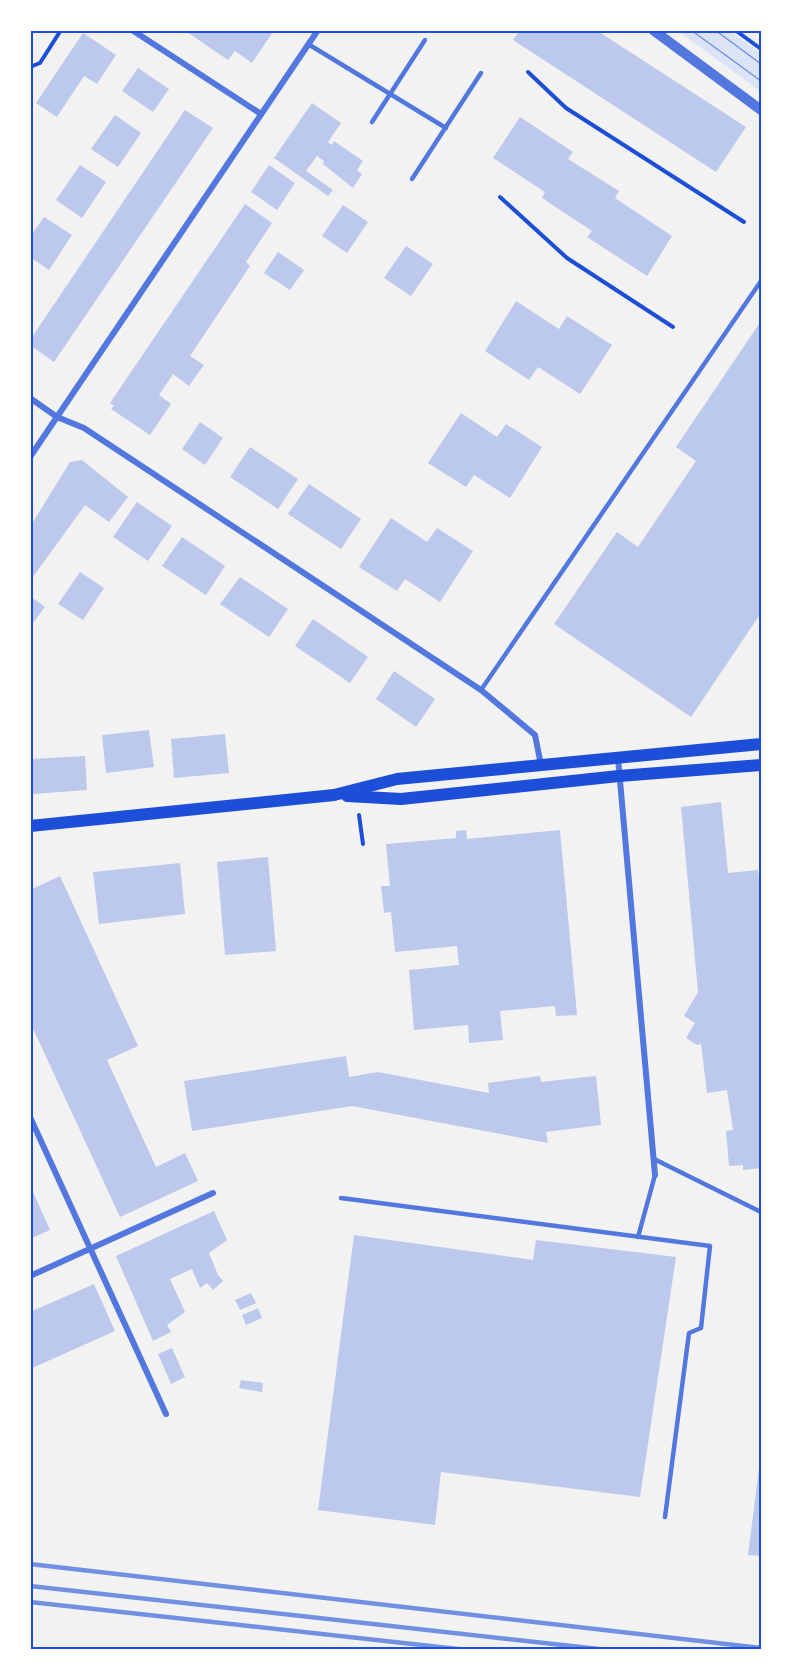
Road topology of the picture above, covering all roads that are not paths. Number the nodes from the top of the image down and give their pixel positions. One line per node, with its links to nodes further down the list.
1 (132, 30): 9 (street)
2 (318, 30): 5 (street)
3 (653, 30): 8 (street)
4 (425, 40): 7 (lane)
5 (308, 44): 7 (lane); 9 (street)
6 (481, 73): 11 (lane)
7 (391, 94): 10 (lane); 11 (lane)
8 (761, 110)
9 (261, 114): 15 (street)
10 (372, 122)
11 (446, 128): 12 (lane)
12 (412, 179)
13 (761, 281): 17 (lane)
14 (30, 398): 15 (street)
15 (57, 417): 16 (street); 17 (street)
16 (30, 457)
17 (481, 690): 20 (street)
18 (761, 744): 19 (main road)
19 (618, 758): 20 (main road); 22 (street)
20 (541, 765): 23 (main road)
21 (761, 765): 22 (main road)
22 (619, 776): 23 (main road); 26 (street)
23 (334, 795): 24 (main road)
24 (30, 826)
25 (30, 1117): 32 (street)
26 (654, 1159): 27 (street); 30 (lane)
27 (655, 1175): 31 (lane)
28 (213, 1193): 32 (street)
29 (341, 1198): 31 (lane)
30 (761, 1212)
31 (638, 1237): 35 (lane)
32 (90, 1249): 33 (street); 34 (street)
33 (30, 1276)
34 (166, 1414)
35 (665, 1517)

